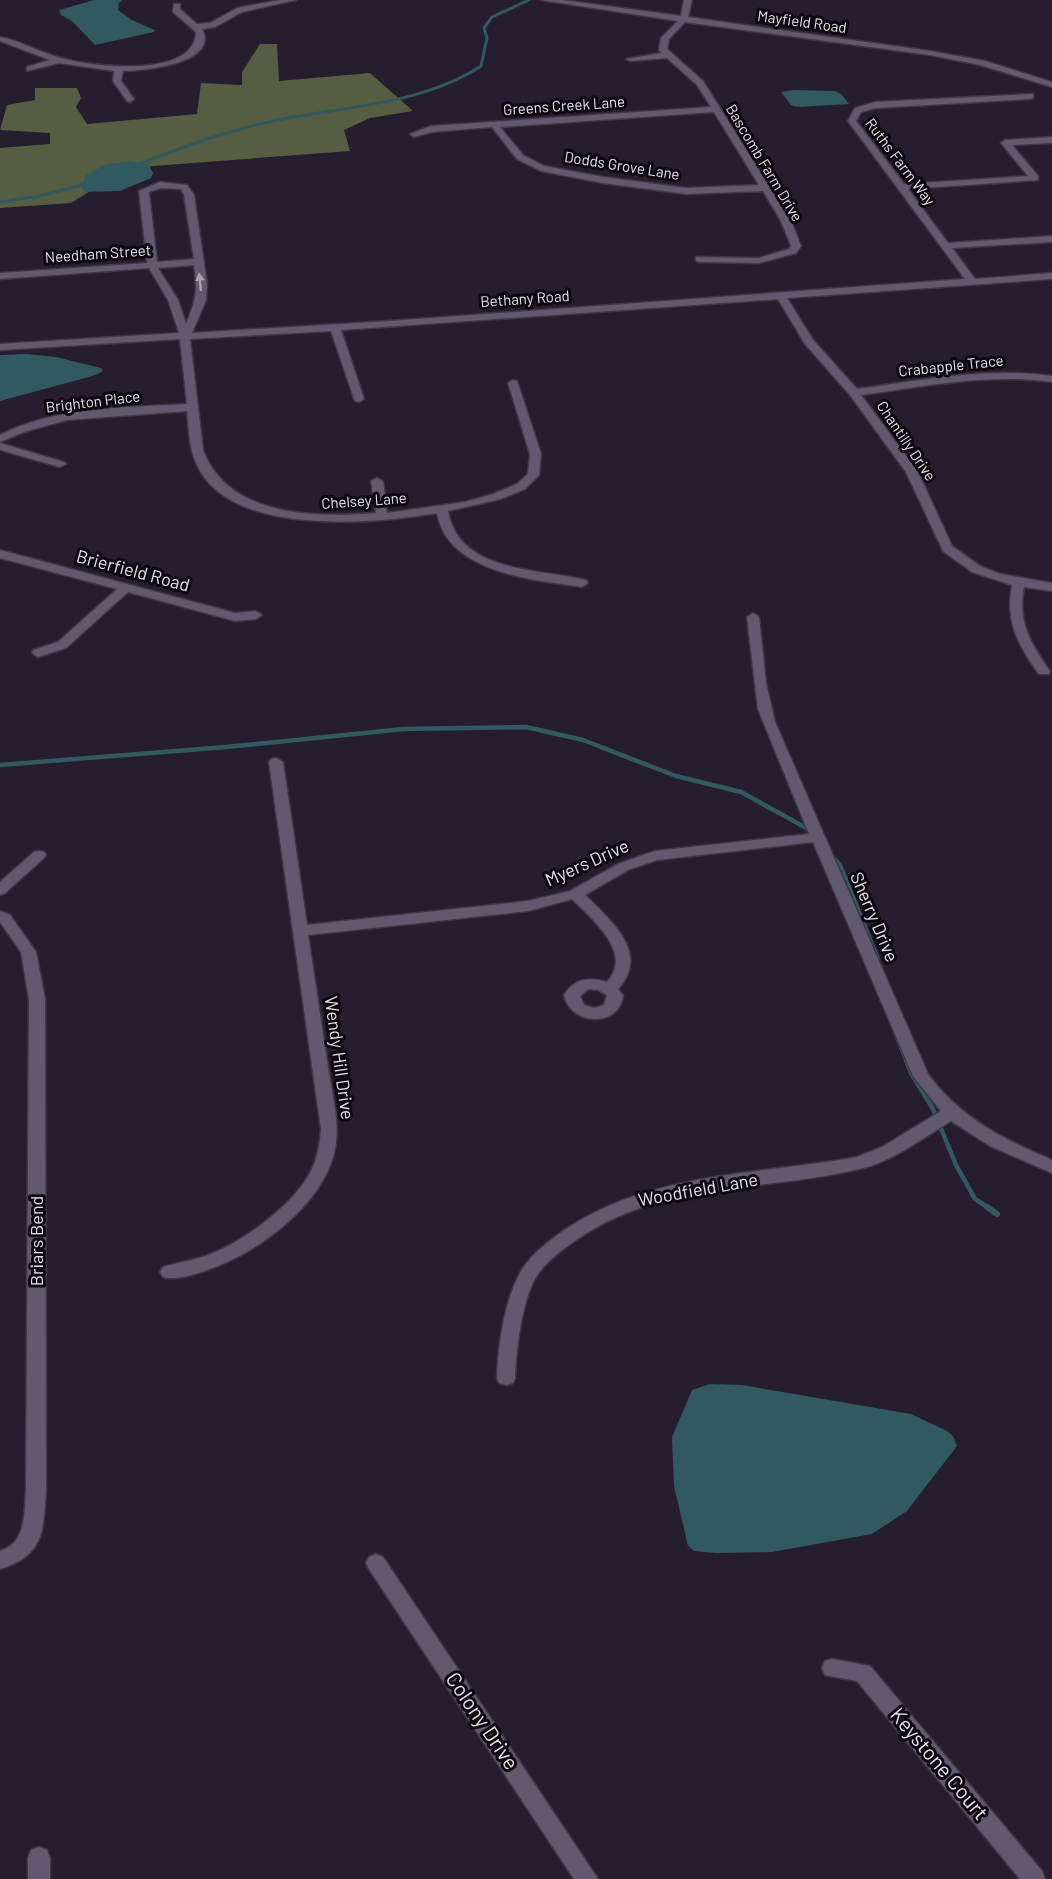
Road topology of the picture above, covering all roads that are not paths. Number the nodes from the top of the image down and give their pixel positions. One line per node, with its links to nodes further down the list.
1 (292, 0): 6 (street)
2 (545, 0): 5 (street, Mayfield Road)
3 (688, 0): 5 (street)
4 (177, 6): 6 (street)
5 (682, 19): 8 (street); 14 (street, Mayfield Road)
6 (195, 27): 11 (street)
7 (0, 39): 10 (street)
8 (668, 55): 9 (street); 18 (street, Bascomb Farm Drive)
9 (630, 59)
10 (57, 61): 11 (street); 12 (street)
11 (119, 68): 17 (street)
12 (30, 69)
13 (1044, 74): 14 (street)
14 (1029, 77): 15 (street, Mayfield Road)
15 (1052, 85)
16 (1030, 96): 22 (street, Ruths Farm Way)
17 (130, 99)
18 (716, 109): 19 (street, Greens Creek Lane); 23 (street, Bascomb Farm Drive)
19 (495, 125): 20 (street, Greens Creek Lane); 23 (street, Dodds Grove Lane)
20 (414, 134)
21 (1052, 140): 22 (street)
22 (902, 187): 25 (street, Ruths Farm Way)
23 (764, 188): 26 (street, Bascomb Farm Drive)
24 (1052, 239): 25 (street)
25 (946, 246): 31 (street, Ruths Farm Way)
26 (699, 259)
27 (197, 262): 28 (street, Needham Street); 28 (street); 34 (street, one-way to 27)
28 (152, 265): 29 (street, Needham Street); 34 (street, Chelsey Lane)
29 (0, 276)
30 (1052, 276): 31 (street, Bethany Road)
31 (972, 282): 32 (street, Bethany Road)
32 (781, 296): 33 (street, Bethany Road); 38 (street, Chantilly Drive)
33 (335, 328): 34 (street, Bethany Road); 39 (street)
34 (185, 337): 35 (street, Bethany Road); 40 (street, Chelsey Lane)
35 (0, 347)
36 (1052, 379): 38 (street, Crabapple Trace)
37 (513, 383): 45 (street, Chelsey Lane)
38 (854, 393): 49 (street, Chantilly Drive)
39 (359, 399)
40 (192, 407): 41 (street, Brighton Place); 46 (street, Chelsey Lane)
41 (0, 439)
42 (0, 446): 43 (street)
43 (60, 464)
44 (377, 482): 46 (street)
45 (442, 509): 46 (street, Chelsey Lane); 48 (street)
46 (382, 516)
47 (0, 554): 51 (street, Brierfield Road)
48 (582, 583)
49 (1018, 583): 50 (street, Chantilly Drive); 55 (street)
50 (1052, 586)
51 (125, 588): 52 (street, Brierfield Road); 54 (street)
52 (256, 615)
53 (753, 617): 57 (street, Sherry Drive)
54 (38, 653)
55 (1044, 671)
56 (276, 762): 62 (street, Wendy Hill Drive)
57 (818, 837): 60 (street, Myers Drive); 64 (street, Sherry Drive)
58 (39, 855): 59 (street)
59 (0, 890)
60 (574, 894): 62 (street, Myers Drive); 63 (street)
61 (0, 916): 68 (street, Briars Bend)
62 (301, 931): 66 (street, Wendy Hill Drive)
63 (609, 989)
64 (951, 1113): 65 (street, Sherry Drive); 67 (street, Woodfield Lane)
65 (1052, 1167)
66 (169, 1272)
67 (506, 1378)
68 (0, 1560)
69 (376, 1563): 71 (street, Colony Drive)
70 (832, 1668): 72 (street, Keystone Court)
71 (587, 1879)
72 (1034, 1879)

